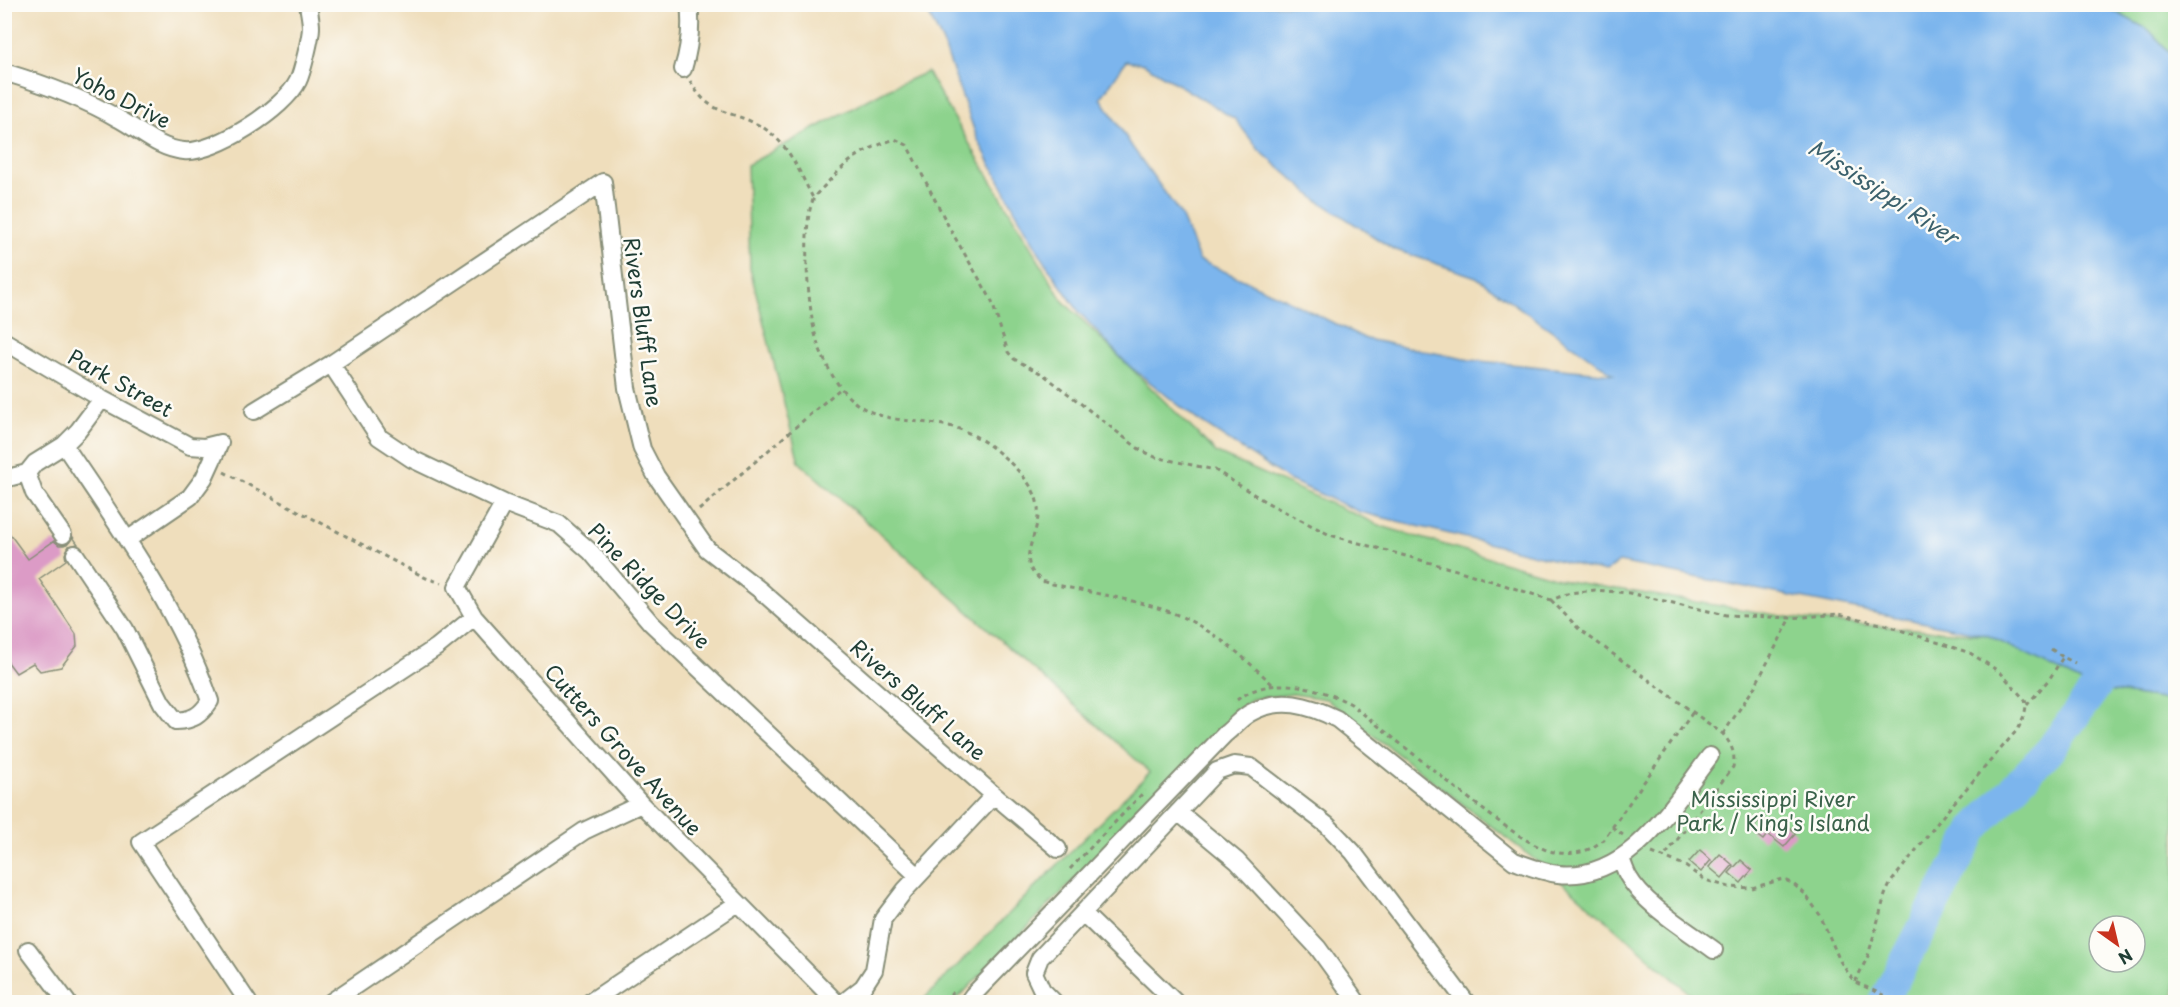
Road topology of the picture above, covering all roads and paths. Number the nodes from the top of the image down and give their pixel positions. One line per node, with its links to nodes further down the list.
1 (309, 4): 4 (street, Yoho Drive)
2 (689, 4): 3 (street)
3 (683, 69): 5 (path)
4 (4, 72)
5 (813, 198): 8 (path); 21 (path)
6 (4, 341): 9 (street, Park Street)
7 (331, 364): 10 (street, Rivers Bluff Lane); 15 (street, Pine Ridge Drive); 16 (street, Rivers Bluff Lane)
8 (841, 388): 16 (path); 34 (path)
9 (102, 399): 11 (street, Park Street); 12 (street)
10 (254, 411)
11 (220, 443): 18 (street); 20 (path)
12 (64, 445): 13 (street); 18 (street)
13 (27, 473): 14 (street); 17 (street)
14 (4, 478)
15 (504, 503): 20 (street); 39 (street, Pine Ridge Drive)
16 (687, 520): 31 (street, Rivers Bluff Lane)
17 (63, 535)
18 (127, 540): 19 (street)
19 (75, 554)
20 (457, 587): 22 (street, Cutters Grove Avenue)
21 (1551, 600): 23 (path); 28 (path)
22 (474, 617): 32 (street, Cutters Grove Avenue); 46 (street)
23 (1791, 618): 27 (path); 29 (path)
24 (2051, 649): 25 (path)
25 (2063, 657): 26 (path); 27 (path)
26 (2074, 663)
27 (2026, 706): 44 (path)
28 (1693, 712): 29 (path); 34 (path)
29 (1723, 734): 37 (path)
30 (1710, 756): 35 (street)
31 (994, 795): 36 (street, Rivers Bluff Lane); 39 (street)
32 (641, 804): 40 (street, Cutters Grove Avenue); 47 (street)
33 (1178, 812): 41 (street); 54 (street); 55 (street)
34 (1612, 827): 35 (path)
35 (1638, 845): 37 (path); 38 (street)
36 (1058, 849)
37 (1664, 857): 44 (path)
38 (1621, 858): 43 (street); 51 (street)
39 (918, 876): 50 (street)
40 (738, 903): 48 (street); 49 (street, Cutters Grove Avenue)
41 (1083, 913): 52 (street); 53 (street)
42 (28, 950): 45 (street)
43 (1714, 951)
44 (1855, 982): 56 (path)
45 (66, 1002)
46 (248, 1002)
47 (331, 1002)
48 (590, 1002)
49 (836, 1002)
50 (844, 1002)
51 (968, 1002)
52 (1054, 1002)
53 (1175, 1002)
54 (1357, 1002)
55 (1466, 1002)
56 (1898, 1002)

